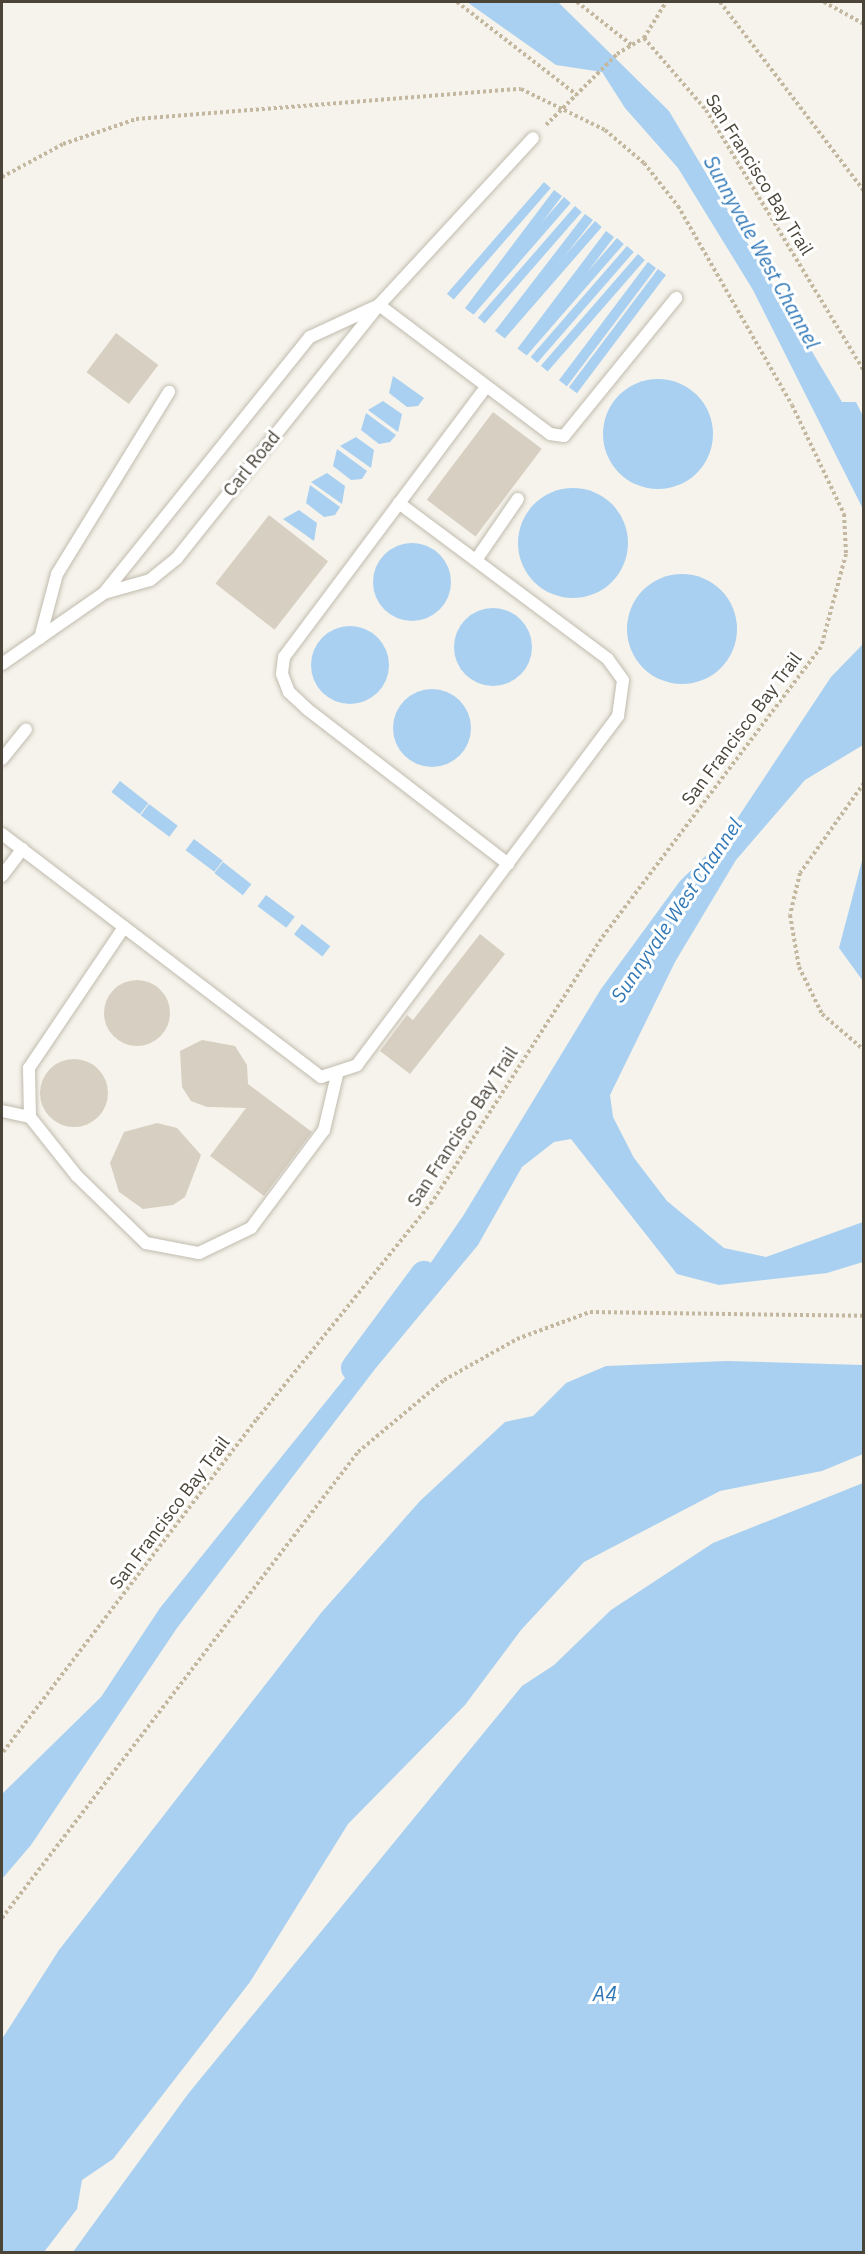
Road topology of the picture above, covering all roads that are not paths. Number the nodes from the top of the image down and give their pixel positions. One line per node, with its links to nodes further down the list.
1 (533, 138): 3 (lane, Carl Road)
2 (676, 298): 4 (lane)
3 (379, 305): 4 (lane); 9 (lane, Carl Road); 9 (lane, Carl Road)
4 (486, 387): 7 (lane)
5 (168, 392): 10 (lane)
6 (518, 499): 8 (lane)
7 (399, 503): 8 (lane); 16 (lane)
8 (476, 560): 16 (lane)
9 (104, 593): 10 (lane, Carl Road)
10 (40, 638): 11 (lane, Carl Road)
11 (2, 664)
12 (26, 729): 13 (lane)
13 (2, 759)
14 (2, 834): 15 (lane)
15 (22, 849): 17 (lane); 18 (lane)
16 (507, 864): 19 (lane)
17 (2, 876)
18 (124, 927): 19 (lane); 21 (lane)
19 (337, 1075): 21 (lane)
20 (2, 1111): 21 (lane)
21 (30, 1117)

